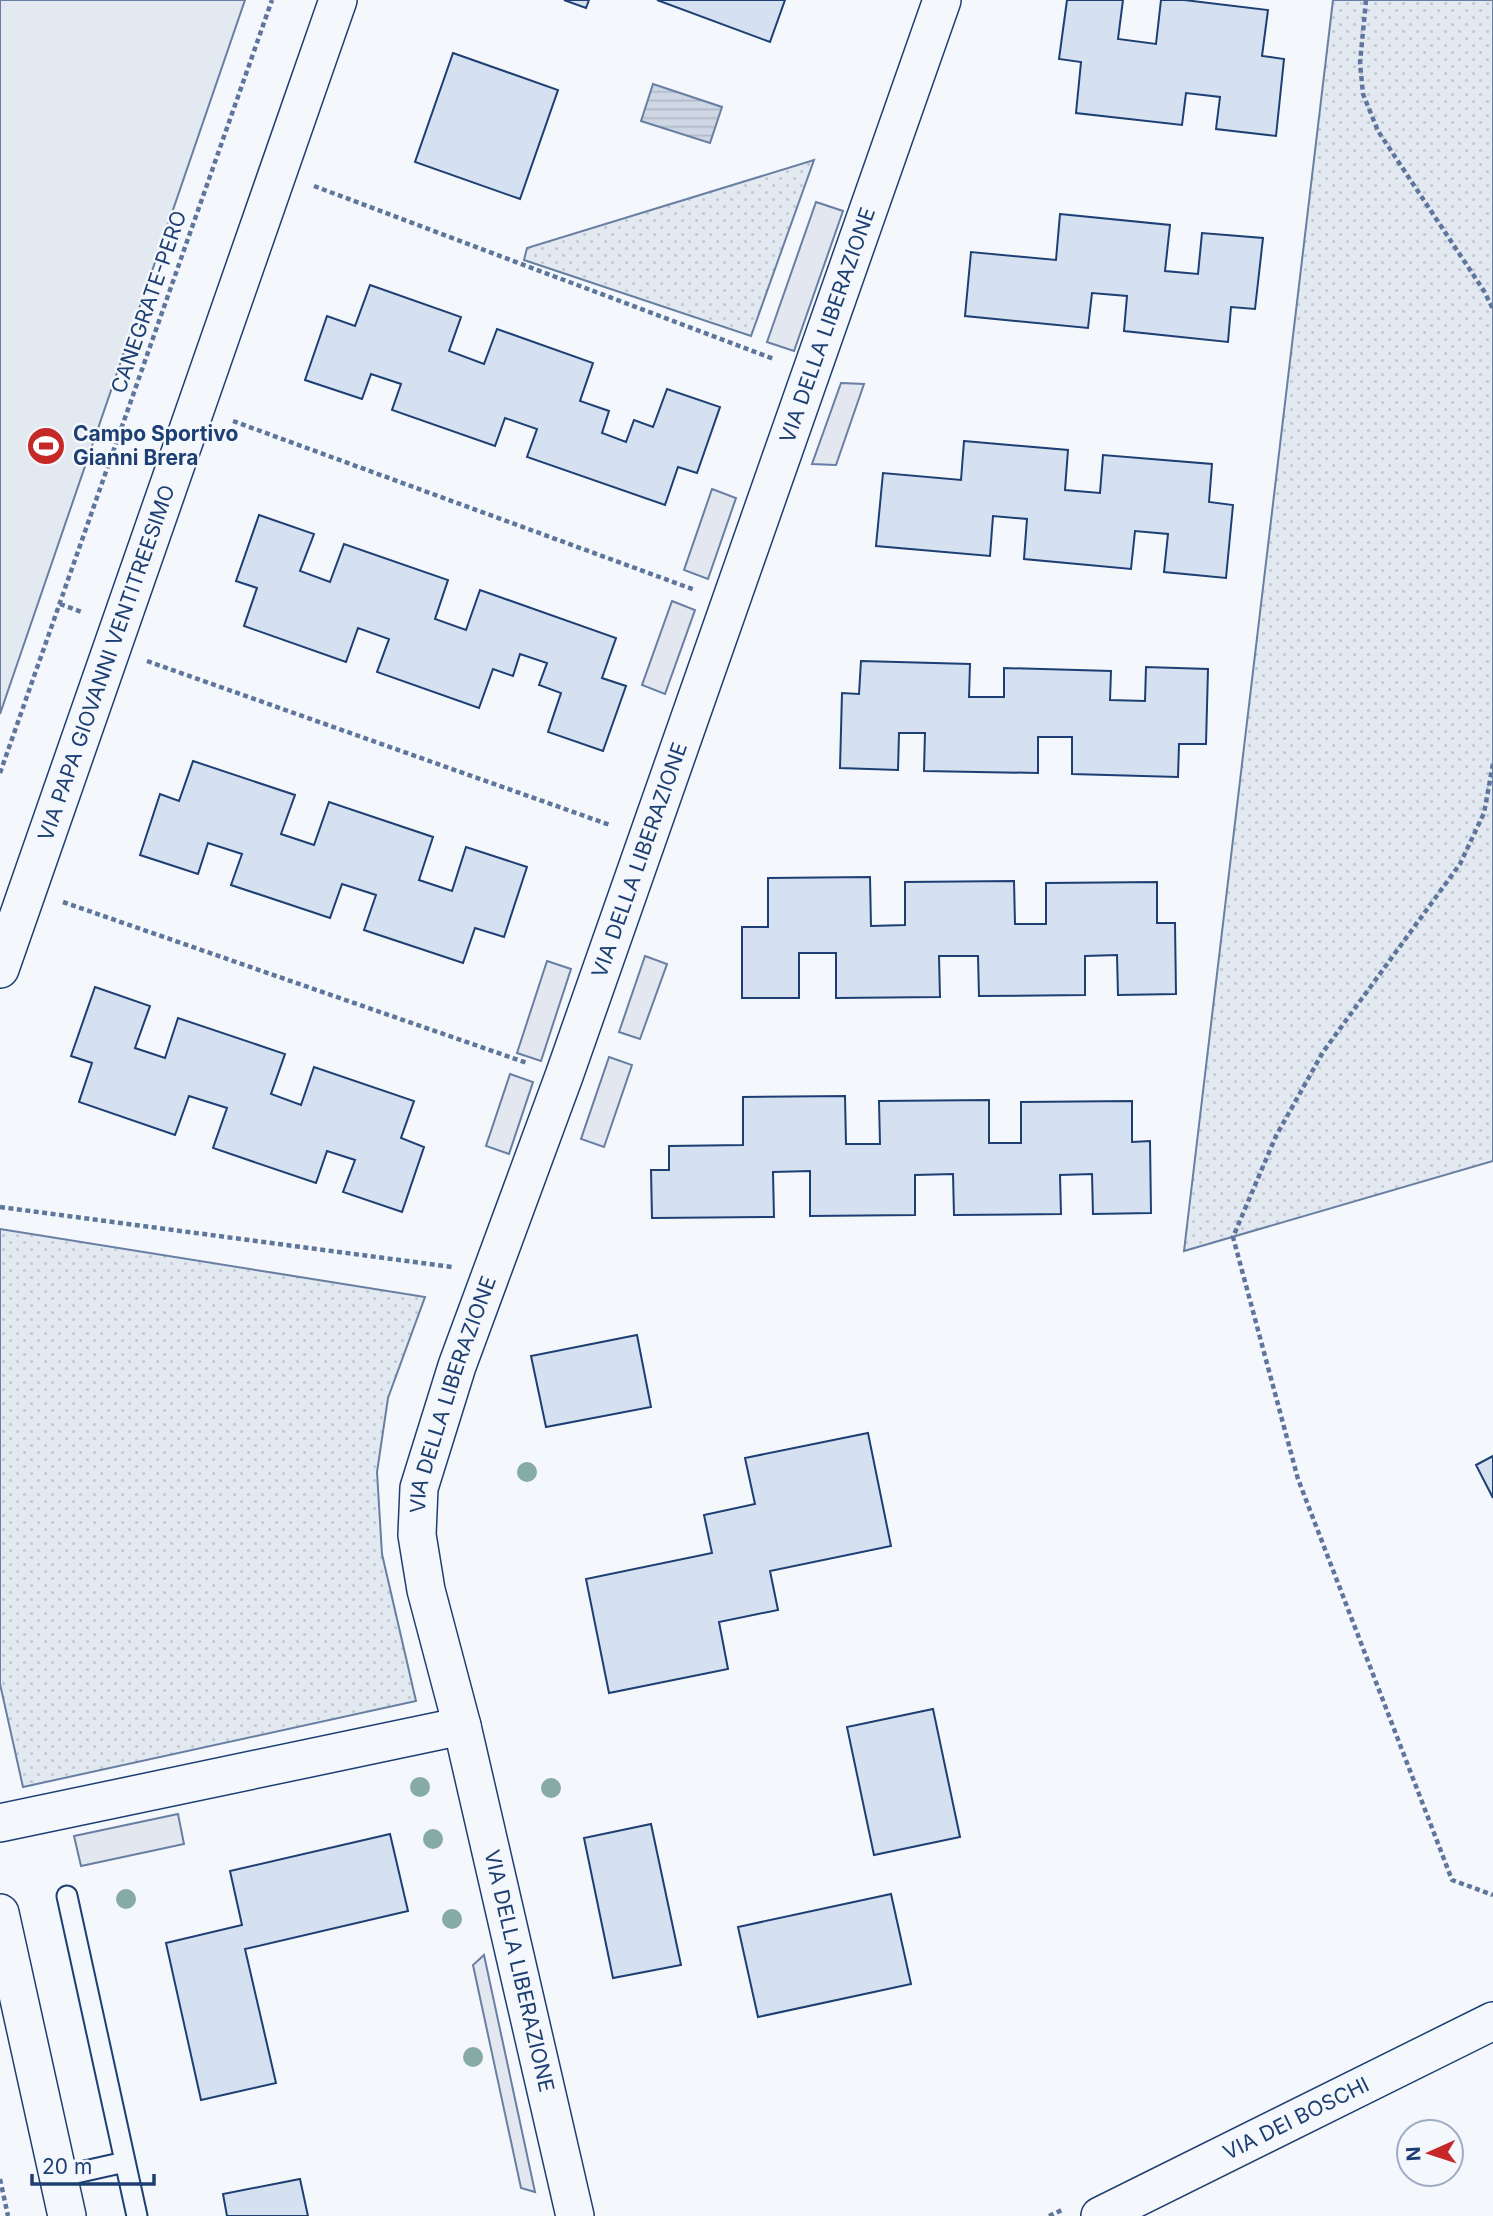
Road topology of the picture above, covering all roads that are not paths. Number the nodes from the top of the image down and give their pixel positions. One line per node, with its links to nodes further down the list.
1 (338, 0): 3 (street, VIA PAPA GIOVANNI VENTITREESIMO)
2 (942, 0): 4 (street, VIA DELLA LIBERAZIONE)
3 (0, 969)
4 (462, 1726): 5 (street); 13 (street, VIA DELLA LIBERAZIONE)
5 (0, 1823)
6 (67, 1896): 9 (lane)
7 (0, 1913): 10 (street)
8 (1493, 2021): 14 (street, VIA DEI BOSCHI)
9 (125, 2162): 10 (lane); 12 (lane)
10 (58, 2176): 11 (street)
11 (67, 2216)
12 (137, 2216)
13 (575, 2216)
14 (1100, 2216)

